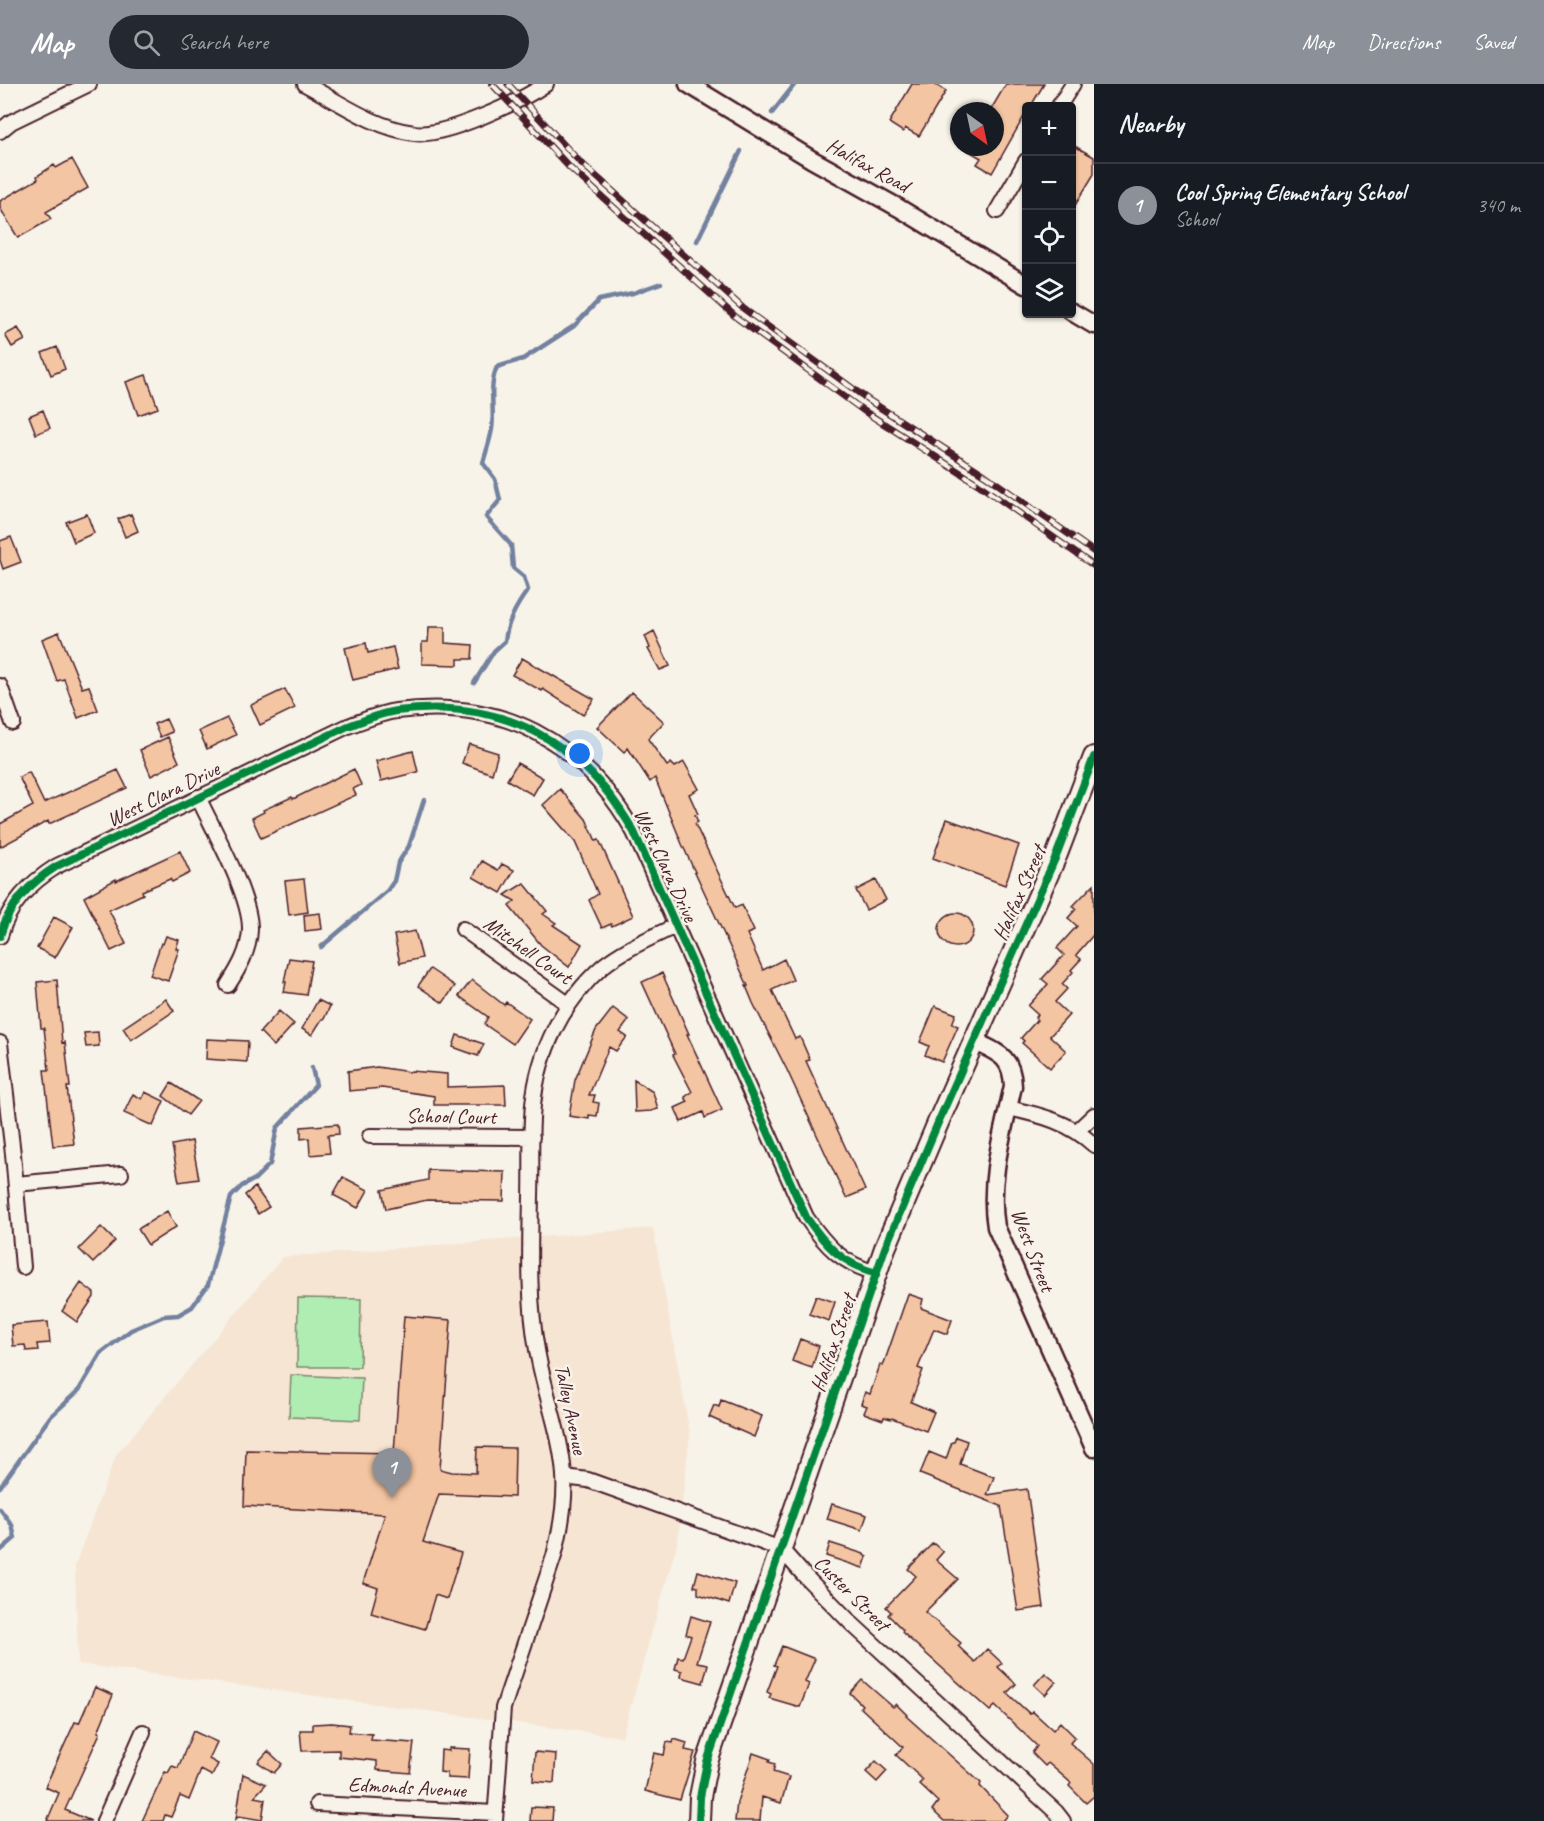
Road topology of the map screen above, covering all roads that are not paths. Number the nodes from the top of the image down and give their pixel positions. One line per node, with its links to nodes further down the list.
1 (88, 84): 7 (street)
2 (305, 84): 3 (street)
3 (546, 84)
4 (688, 84): 10 (street, Halifax Road)
5 (1073, 84): 6 (street)
6 (1062, 102)
7 (0, 131)
8 (1022, 168): 9 (street)
9 (997, 211)
10 (1022, 283)
11 (1076, 315): 12 (street)
12 (1094, 325)
13 (0, 686): 14 (street)
14 (13, 723)
15 (1094, 757): 22 (main road, Halifax Street)
16 (198, 796): 17 (street, West Clara Drive); 19 (street, West Clara Drive); 20 (street)
17 (675, 926): 21 (street, Talley Avenue); 33 (street, West Clara Drive)
18 (462, 929): 21 (street, Mitchell Court)
19 (0, 936)
20 (228, 985)
21 (568, 1004): 28 (street, Talley Avenue)
22 (974, 1041): 24 (street, West Street); 33 (main road, Halifax Street)
23 (0, 1043): 31 (street)
24 (1008, 1108): 26 (street); 34 (street, West Street)
25 (1094, 1115): 26 (street)
26 (1077, 1131): 29 (street)
27 (370, 1136): 28 (street, School Court)
28 (532, 1137): 35 (street, Talley Avenue)
29 (1094, 1145)
30 (121, 1174): 31 (street)
31 (16, 1184): 32 (street)
32 (23, 1267)
33 (877, 1273): 36 (main road, Halifax Street)
34 (1094, 1448)
35 (564, 1477): 36 (street, Custer Street); 39 (street, Talley Avenue)
36 (781, 1549): 41 (main road, Halifax Street); 42 (street, Custer Street)
37 (143, 1732): 40 (street)
38 (317, 1804): 39 (street, Edmonds Avenue)
39 (495, 1817)
40 (104, 1821)
41 (699, 1821)
42 (1063, 1821)

